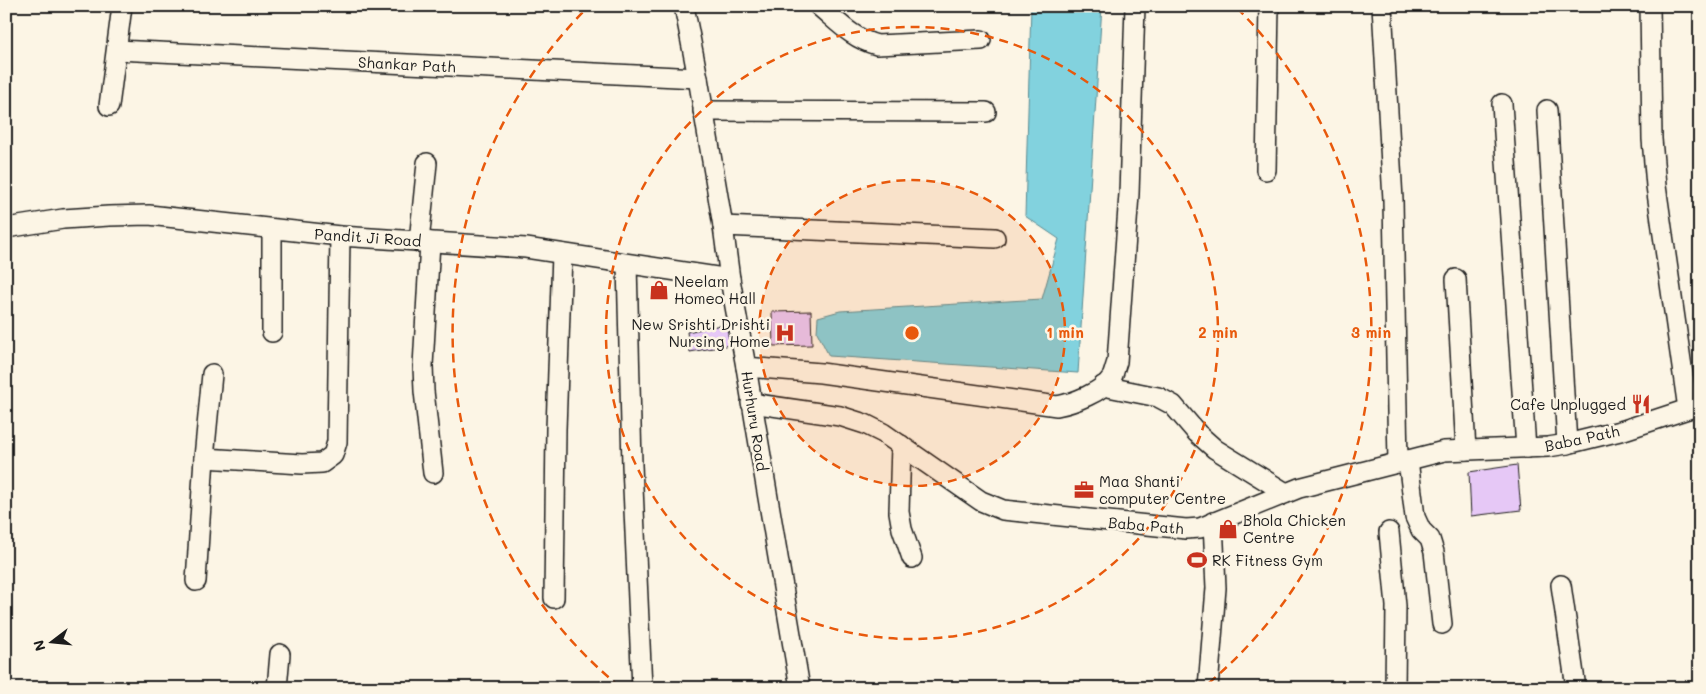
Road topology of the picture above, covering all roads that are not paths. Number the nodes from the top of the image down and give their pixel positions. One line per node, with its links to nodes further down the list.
1 (122, 6): 9 (street)
2 (684, 6): 10 (street, Hurhuru Road)
3 (819, 6): 8 (street)
4 (1135, 6): 31 (street)
5 (1269, 6): 17 (street)
6 (1382, 6): 39 (street)
7 (1650, 6): 33 (street)
8 (981, 40)
9 (117, 50): 10 (street, Shankar Path); 12 (street)
10 (698, 78): 14 (street, Hurhuru Road)
11 (1502, 104): 36 (street)
12 (109, 106)
13 (1548, 110): 34 (street)
14 (703, 111): 15 (street); 18 (street, Hurhuru Road)
15 (986, 112)
16 (427, 163): 23 (street)
17 (1266, 170)
18 (724, 226): 22 (street); 26 (street, Hurhuru Road)
19 (6, 228): 20 (street, Pandit Ji Road)
20 (272, 229): 21 (street, Pandit Ji Road); 28 (street)
21 (340, 236): 23 (street, Pandit Ji Road); 38 (street)
22 (995, 238)
23 (424, 242): 24 (street, Pandit Ji Road); 40 (street)
24 (562, 254): 25 (street, Pandit Ji Road); 47 (street)
25 (627, 264): 26 (street, Pandit Ji Road); 51 (street)
26 (730, 279): 29 (street, Hurhuru Road)
27 (1456, 279): 37 (street)
28 (272, 332)
29 (746, 367): 31 (street); 32 (street, Hurhuru Road)
30 (212, 374): 38 (street)
31 (1103, 386): 41 (street)
32 (751, 403): 35 (street, Baba Path); 52 (street, Hurhuru Road)
33 (1694, 407): 34 (street, Baba Path)
34 (1567, 444): 36 (street, Baba Path)
35 (901, 445): 42 (street, Baba Path); 44 (street)
36 (1526, 448): 37 (street, Baba Path)
37 (1466, 450): 39 (street, Baba Path)
38 (204, 458): 45 (street)
39 (1403, 462): 41 (street, Baba Path); 48 (street)
40 (434, 473)
41 (1286, 493): 42 (street, Baba Path)
42 (1213, 522): 53 (street)
43 (1389, 532): 54 (street)
44 (912, 558)
45 (196, 580)
46 (1562, 585): 55 (street)
47 (554, 598)
48 (1442, 624)
49 (280, 654): 50 (street)
50 (277, 688)
51 (642, 688)
52 (800, 688)
53 (1208, 688)
54 (1395, 688)
55 (1576, 688)

